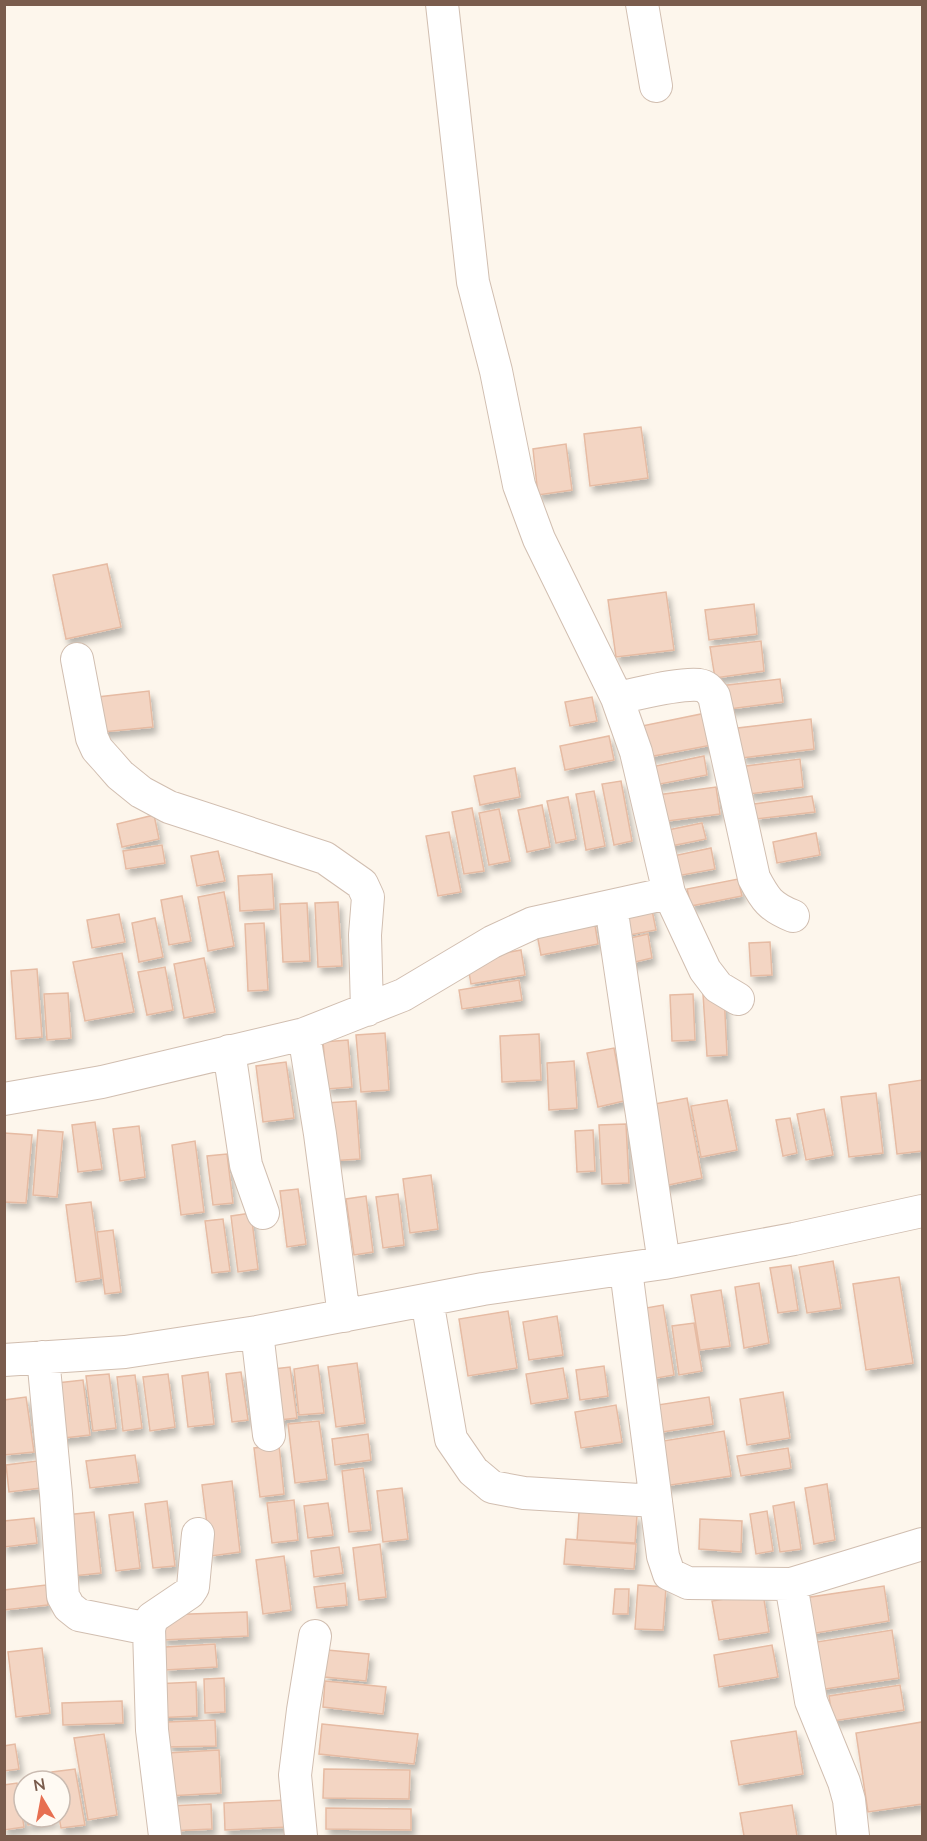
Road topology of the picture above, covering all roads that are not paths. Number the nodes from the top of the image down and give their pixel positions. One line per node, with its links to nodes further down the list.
1 (442, 4): 5 (street)
2 (642, 4): 3 (street)
3 (656, 86)
4 (77, 659): 10 (street)
5 (617, 698): 6 (street); 8 (street)
6 (669, 893): 7 (street); 9 (street)
7 (611, 906): 10 (street); 16 (street)
8 (793, 916)
9 (738, 999)
10 (367, 1010): 11 (street)
11 (304, 1034): 12 (street); 19 (street)
12 (229, 1051): 13 (street); 15 (street)
13 (4, 1099)
14 (922, 1211): 16 (street)
15 (263, 1213)
16 (664, 1263): 17 (street)
17 (626, 1270): 18 (street); 24 (street)
18 (427, 1300): 19 (street); 24 (street)
19 (344, 1316): 20 (street)
20 (257, 1332): 21 (street); 23 (street)
21 (43, 1357): 22 (street); 28 (street)
22 (4, 1360)
23 (269, 1435)
24 (657, 1501): 27 (street)
25 (198, 1534): 28 (street)
26 (922, 1544): 27 (street)
27 (791, 1584): 32 (street)
28 (149, 1629): 30 (street)
29 (315, 1636): 31 (street)
30 (165, 1836)
31 (301, 1836)
32 (853, 1836)

